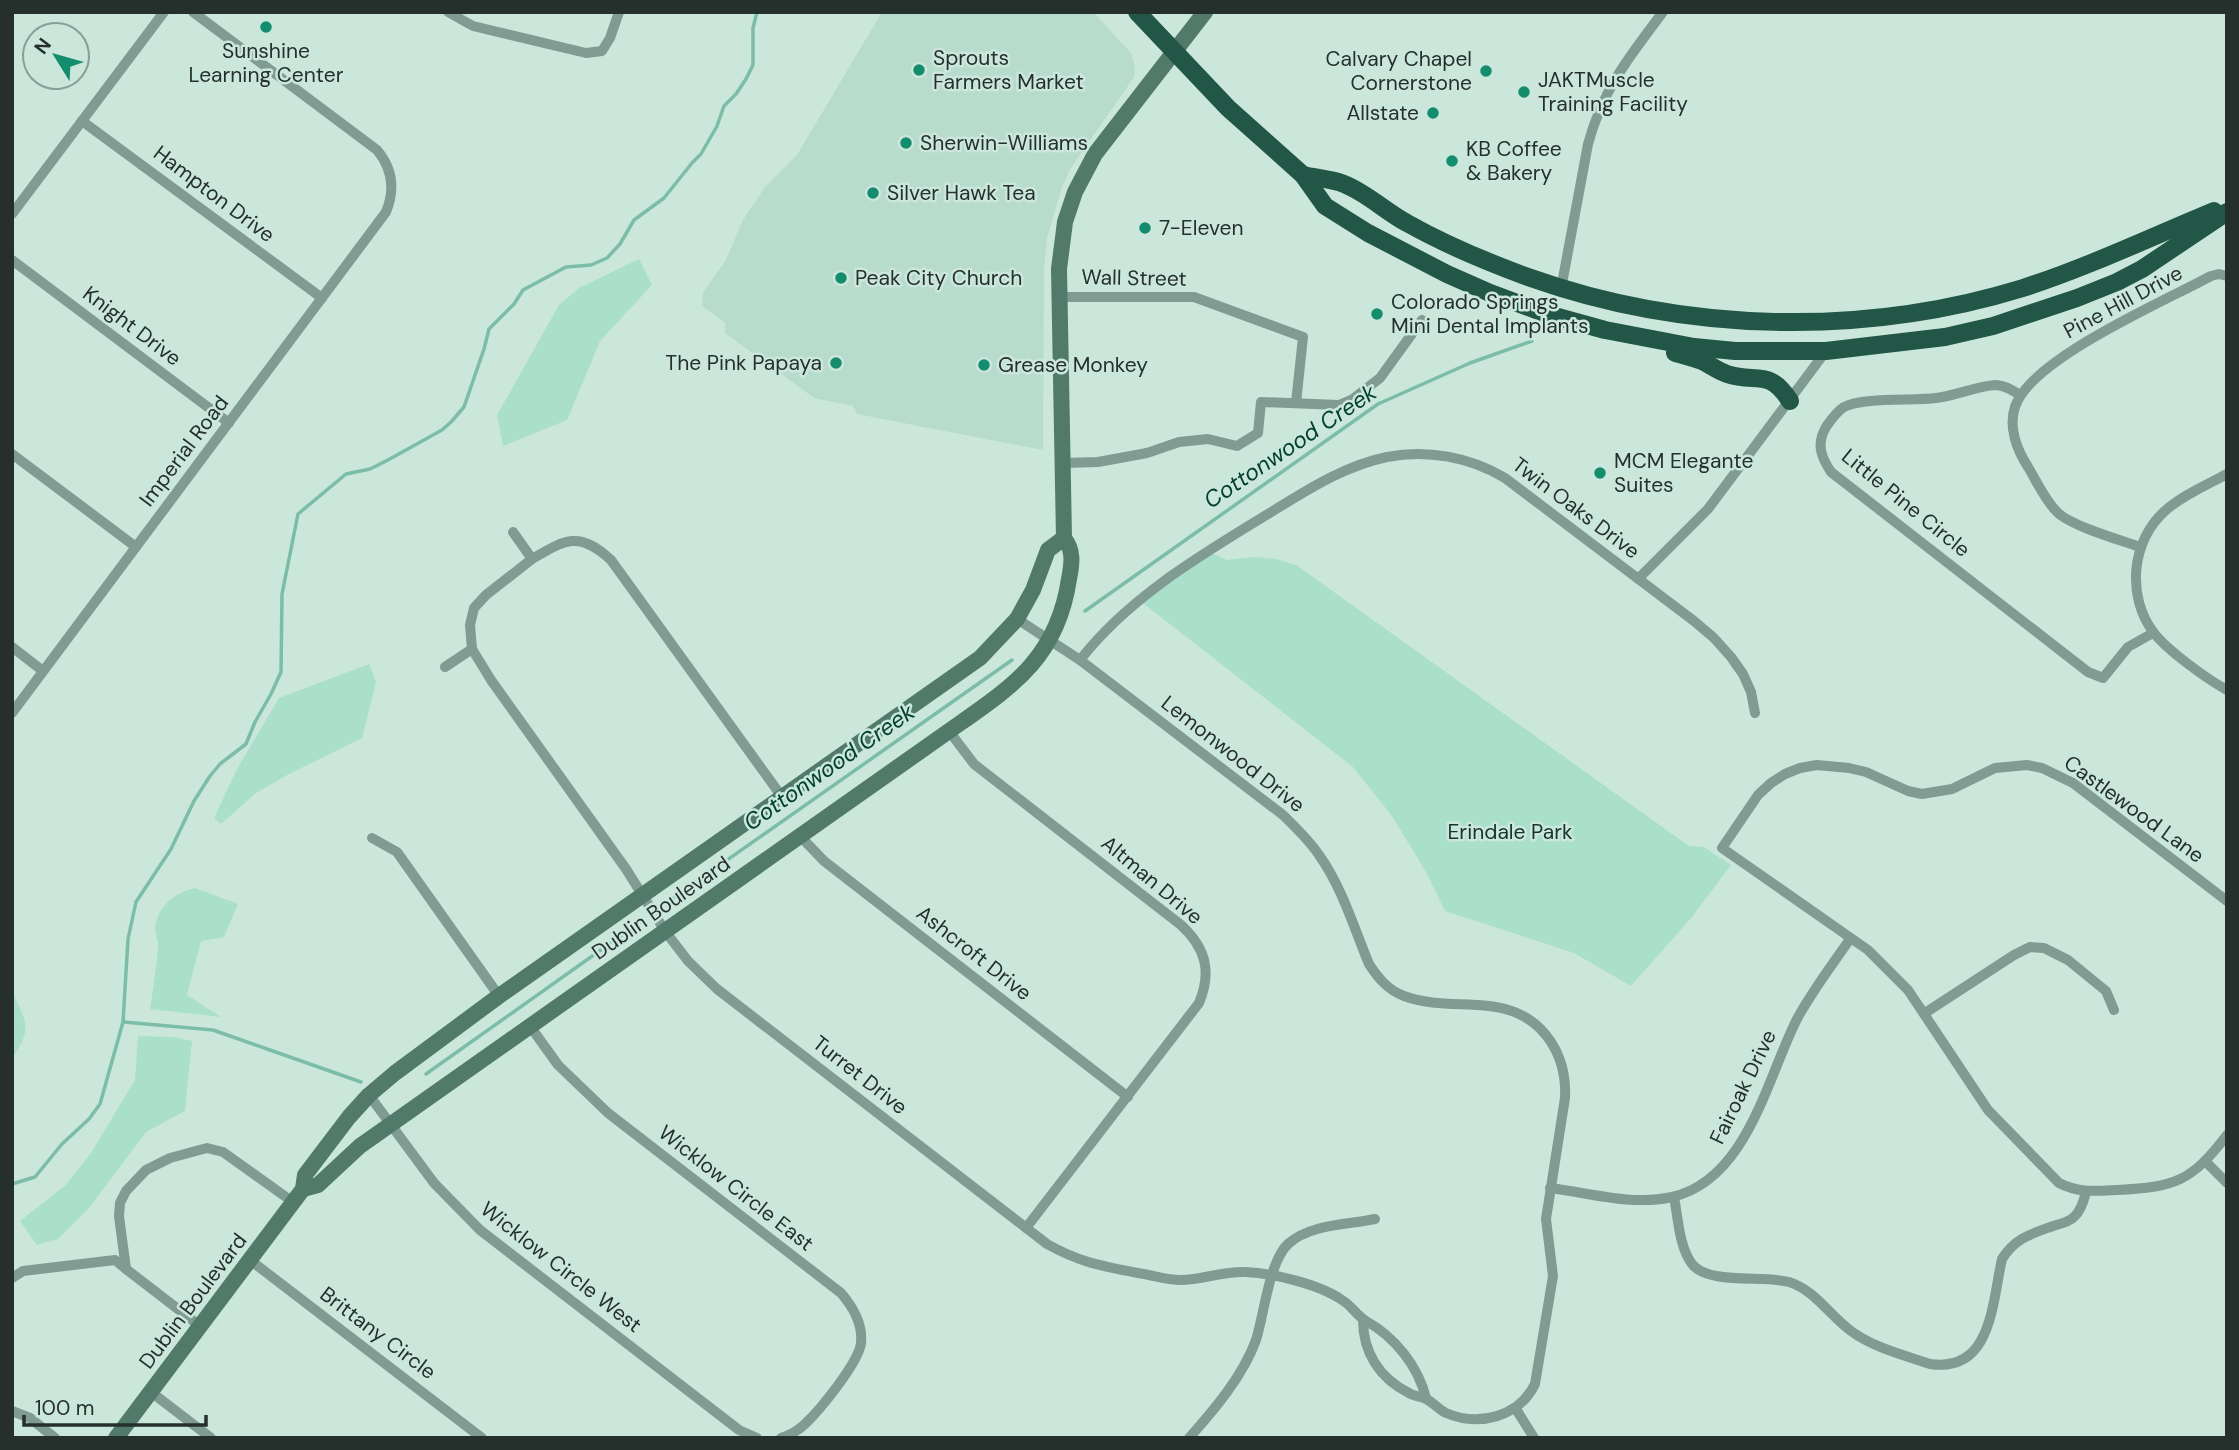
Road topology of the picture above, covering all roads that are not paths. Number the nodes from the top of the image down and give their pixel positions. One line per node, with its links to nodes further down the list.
1 (164, 12): 9 (street)
2 (193, 12): 18 (street, Imperial Road)
3 (448, 12): 4 (street)
4 (619, 12)
5 (1137, 12): 8 (highway)
6 (1205, 12): 8 (main road, Dublin Boulevard)
7 (1663, 12): 16 (street)
8 (1175, 52): 10 (highway); 17 (main road, Dublin Boulevard)
9 (82, 121): 13 (street); 18 (street, Hampton Drive)
10 (1303, 175): 16 (highway); 21 (highway)
11 (2227, 206): 20 (highway)
12 (2227, 212): 22 (highway)
13 (12, 214)
14 (12, 260): 26 (street, Knight Drive)
15 (2227, 276): 23 (street, Pine Hill Drive)
16 (1561, 289): 20 (highway)
17 (1059, 297): 25 (street, Wall Street); 28 (main road, Dublin Boulevard)
18 (322, 298): 26 (street, Imperial Road)
19 (1422, 320): 25 (street)
20 (1840, 321): 22 (highway)
21 (1605, 330): 22 (highway); 24 (highway)
22 (1826, 351): 24 (street)
23 (2020, 395): 33 (street); 37 (street, Little Pine Circle)
24 (1790, 401): 35 (street)
25 (1296, 403): 28 (street)
26 (229, 423): 32 (street, Imperial Road)
27 (12, 454): 32 (street)
28 (1063, 463): 31 (main road, Dublin Boulevard)
29 (2227, 474): 33 (street)
30 (513, 532): 34 (street)
31 (1064, 538): 36 (main road, Dublin Boulevard); 38 (main road, Dublin Boulevard)
32 (136, 547): 43 (street, Imperial Road)
33 (2140, 547): 37 (street)
34 (532, 559): 40 (street); 48 (street)
35 (1638, 579): 41 (street, Twin Oaks Drive); 46 (street, Twin Oaks Drive)
36 (1017, 619): 38 (street, Lemonwood Drive); 48 (main road, Dublin Boulevard)
37 (2153, 632): 44 (street)
38 (1051, 640): 41 (street, Lemonwood Drive); 47 (main road, Dublin Boulevard)
39 (12, 647): 43 (street)
40 (472, 649): 42 (street); 51 (street, Turret Drive)
41 (1080, 660): 65 (street, Lemonwood Drive)
42 (445, 667)
43 (43, 671): 45 (street, Imperial Road)
44 (2227, 690)
45 (12, 713)
46 (1755, 713)
47 (949, 732): 49 (main road, Dublin Boulevard); 60 (street, Altman Drive)
48 (782, 797): 51 (main road, Dublin Boulevard)
49 (800, 836): 53 (main road, Dublin Boulevard); 60 (street, Ashcroft Drive)
50 (372, 838): 55 (street)
51 (643, 895): 53 (street, Turret Drive); 55 (main road, Dublin Boulevard)
52 (2227, 901): 54 (street, Castlewood Lane)
53 (665, 931): 58 (main road, Dublin Boulevard); 70 (street, Turret Drive)
54 (1850, 939): 57 (street); 68 (street, Fairoak Drive)
55 (499, 996): 59 (main road, Dublin Boulevard)
56 (2114, 1010): 57 (street)
57 (1925, 1013): 66 (street)
58 (530, 1026): 61 (main road, Dublin Boulevard); 86 (street, Wicklow Circle East)
59 (369, 1095): 61 (street, Wicklow Circle West); 67 (main road, Dublin Boulevard)
60 (1128, 1097): 70 (street, Altman Drive)
61 (391, 1125): 67 (main road, Dublin Boulevard); 85 (street, Wicklow Circle West)
62 (2227, 1135): 63 (street)
63 (2206, 1162): 64 (street); 66 (street)
64 (2227, 1183)
65 (1550, 1188): 68 (street, Fairoak Drive); 79 (street, Lemonwood Drive)
66 (2086, 1192): 68 (street)
67 (298, 1196): 71 (main road, Dublin Boulevard); 72 (street)
68 (1674, 1197)
69 (1375, 1219): 73 (street)
70 (1026, 1228): 73 (street, Turret Drive)
71 (250, 1260): 76 (main road, Dublin Boulevard); 84 (street, Brittany Circle)
72 (126, 1269): 74 (street); 76 (street)
73 (1272, 1276): 75 (street, Turret Drive); 87 (street)
74 (12, 1278)
75 (1363, 1320): 78 (street, Turret Drive); 78 (street)
76 (200, 1326): 77 (main road, Dublin Boulevard)
77 (151, 1392): 82 (main road, Dublin Boulevard); 83 (street)
78 (1426, 1398): 79 (street)
79 (1516, 1409): 88 (street)
80 (12, 1410): 81 (street)
81 (55, 1438)
82 (116, 1438)
83 (211, 1438)
84 (482, 1438)
85 (757, 1438)
86 (781, 1438)
87 (1189, 1438)
88 (1534, 1438)

